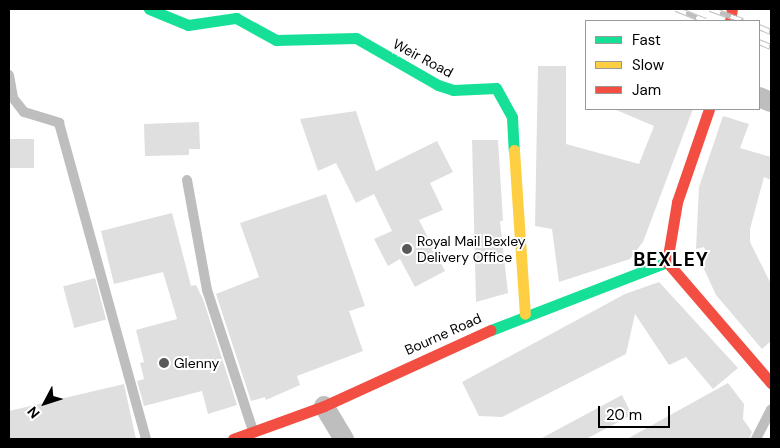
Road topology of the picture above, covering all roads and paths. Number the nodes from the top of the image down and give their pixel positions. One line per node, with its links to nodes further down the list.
1 (149, 9): 6 (main road, Weir Road)
2 (9, 75): 11 (lane)
3 (709, 110): 5 (main road)
4 (187, 180): 10 (lane)
5 (667, 262): 6 (main road, Bourne Road); 7 (main road)
6 (525, 314): 8 (main road, Bourne Road)
7 (771, 383)
8 (324, 406): 10 (main road, Bourne Road); 13 (street)
9 (771, 410): 14 (lane)
10 (253, 432): 12 (main road, Bourne Road)
11 (146, 439)
12 (233, 439)
13 (344, 439)
14 (756, 439)

